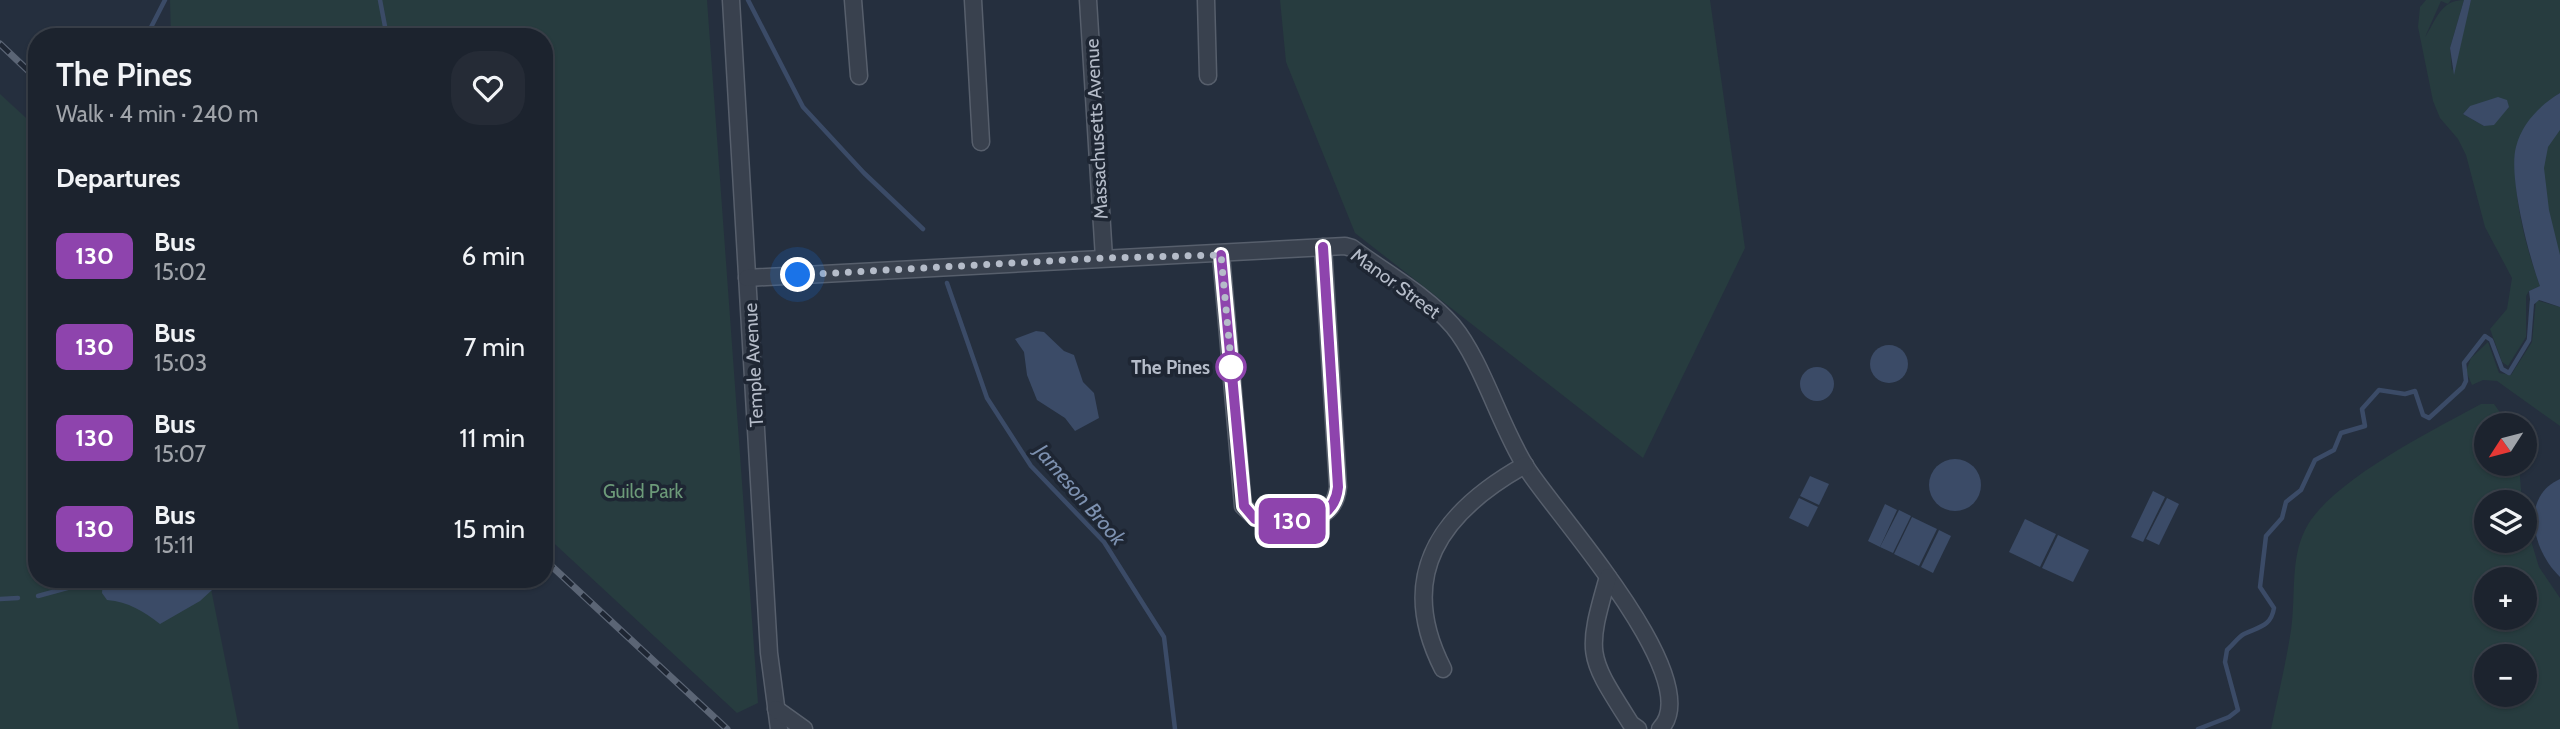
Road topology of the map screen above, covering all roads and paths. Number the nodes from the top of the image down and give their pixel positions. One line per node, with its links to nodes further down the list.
1 (731, 0): 12 (street, Temple Avenue)
2 (853, 0): 6 (street)
3 (973, 0): 8 (street)
4 (1088, 0): 11 (street, Massachusetts Avenue)
5 (1206, 0): 7 (street)
6 (859, 76)
7 (1208, 76)
8 (981, 142)
9 (1323, 247): 10 (street, Manor Street); 10 (street); 13 (street, Manor Street)
10 (1221, 255): 11 (street, Manor Street)
11 (1104, 258): 12 (street, Manor Street)
12 (747, 278): 16 (street, Temple Avenue)
13 (1525, 465): 14 (street, Manor Street); 15 (street)
14 (1608, 577): 19 (street); 20 (street, Manor Street)
15 (1443, 669)
16 (776, 709): 17 (street, Temple Avenue); 18 (street)
17 (779, 729)
18 (804, 729)
19 (1638, 729)
20 (1661, 729)

